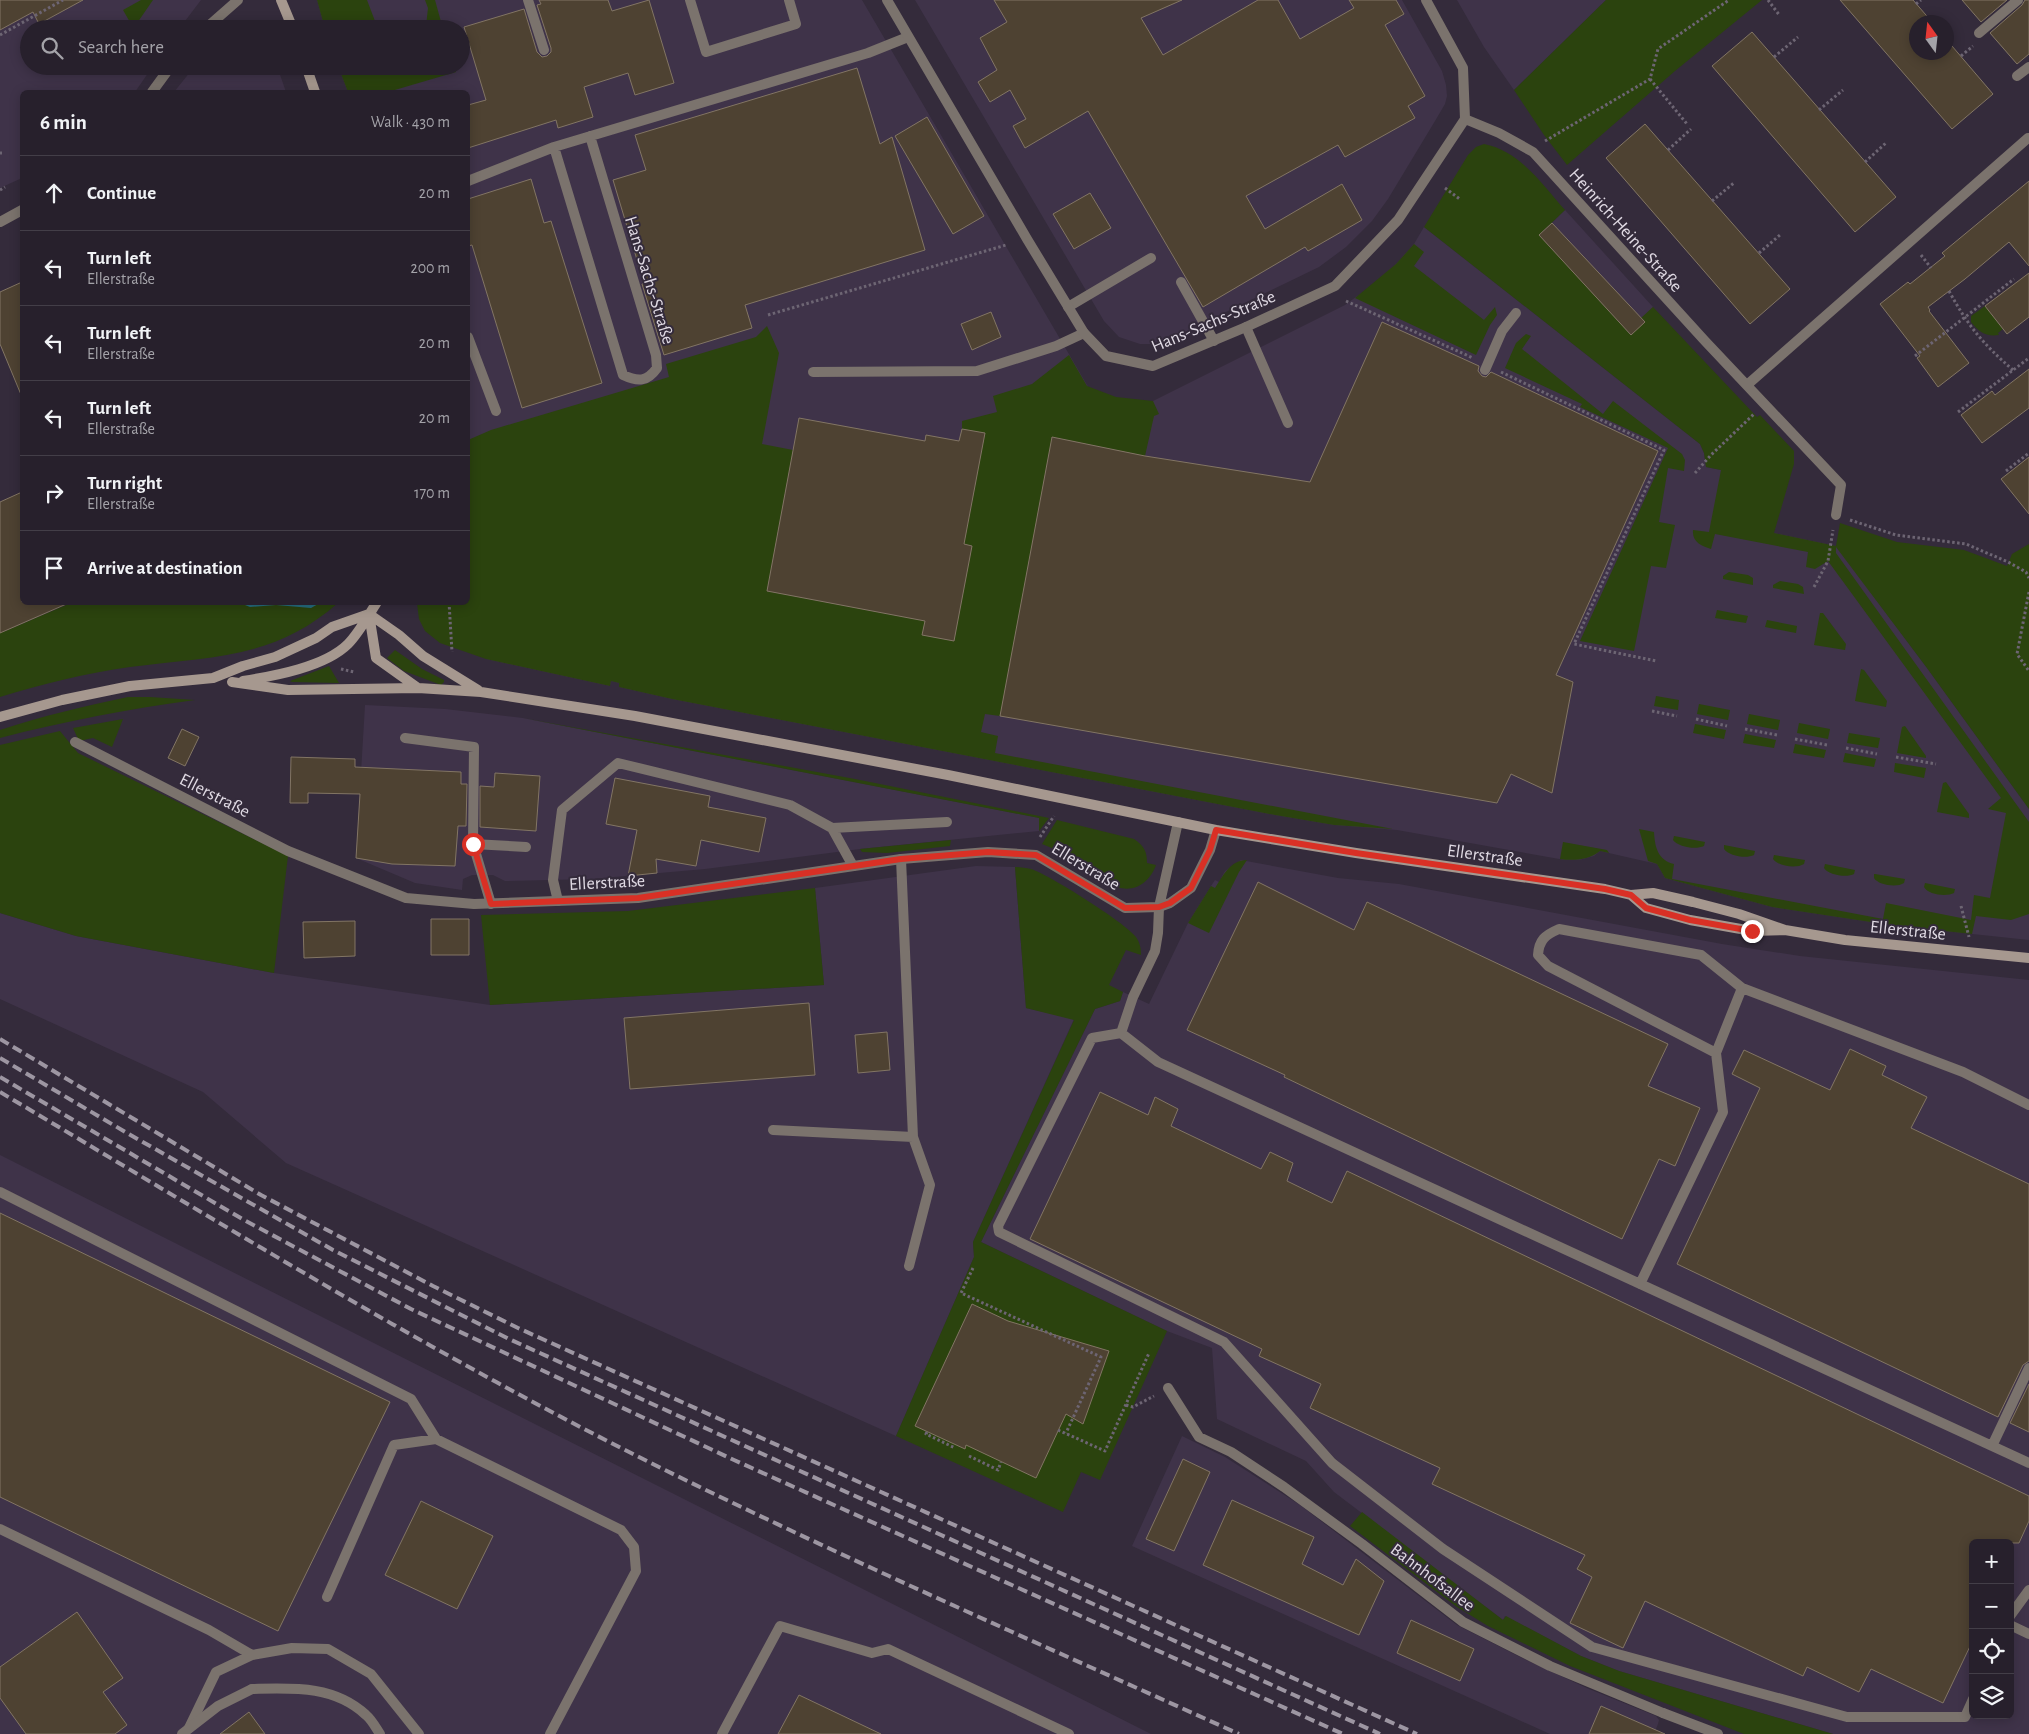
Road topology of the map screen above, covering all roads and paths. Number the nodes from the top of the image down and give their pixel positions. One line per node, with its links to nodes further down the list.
1 (63, 0): 15 (path)
2 (238, 0): 16 (street)
3 (281, 0): 17 (main road)
4 (528, 0): 23 (street)
5 (690, 0): 6 (street)
6 (789, 0)
7 (887, 0): 21 (street, Hans-Sachs-Straße)
8 (1426, 0): 34 (street)
9 (1729, 0): 29 (path)
10 (1768, 0): 14 (path)
11 (1921, 0): 13 (path)
12 (2018, 0): 19 (street)
13 (1916, 4)
14 (1780, 16)
15 (24, 20)
16 (215, 20)
17 (289, 20)
18 (20, 23): 20 (path)
19 (1979, 33)
20 (0, 35)
21 (908, 37): 37 (street); 63 (street, Hans-Sachs-Straße)
22 (1798, 37): 24 (path)
23 (544, 50)
24 (1774, 57)
25 (2029, 67): 28 (street)
26 (164, 75): 30 (street)
27 (309, 75): 31 (main road)
28 (2017, 76)
29 (1650, 79): 35 (path); 39 (path)
30 (153, 90)
31 (314, 90)
32 (1842, 90): 33 (path)
33 (1819, 110)
34 (1465, 119): 67 (street, Hans-Sachs-Straße); 76 (street, Heinrich-Heine-Straße)
35 (1687, 124)
36 (1691, 129): 42 (path)
37 (590, 136): 41 (street); 41 (street, Hans-Sachs-Straße)
38 (2028, 138): 76 (street)
39 (1545, 141)
40 (1887, 142): 43 (path)
41 (554, 147): 44 (street)
42 (1668, 150)
43 (1864, 162)
44 (470, 179)
45 (1735, 182): 50 (path)
46 (5, 187): 48 (path)
47 (1445, 188): 49 (path)
48 (0, 190)
49 (1461, 200)
50 (1712, 201)
51 (20, 211): 52 (street)
52 (0, 222)
53 (1780, 235): 55 (path)
54 (1006, 245): 65 (path)
55 (1759, 254)
56 (1921, 255): 58 (path)
57 (1151, 258): 63 (street)
58 (1931, 268)
59 (2014, 279): 66 (path)
60 (1181, 282): 69 (street)
61 (1949, 291): 66 (path)
62 (1346, 301): 73 (path)
63 (1068, 307): 68 (street, Hans-Sachs-Straße)
64 (1516, 313): 73 (street)
65 (768, 315)
66 (1964, 318): 71 (path); 74 (path)
67 (1246, 327): 69 (street, Hans-Sachs-Straße); 80 (street)
68 (1084, 333): 69 (street, Hans-Sachs-Straße); 75 (street)
69 (1214, 341)
70 (470, 342): 77 (street)
71 (1915, 356)
72 (2029, 358): 74 (path)
73 (1486, 367): 92 (path)
74 (2013, 370): 78 (path)
75 (814, 372)
76 (1748, 385): 84 (street, Heinrich-Heine-Straße)
77 (496, 411)
78 (1958, 412)
79 (1755, 413): 83 (path)
80 (1288, 423)
81 (2029, 453): 82 (path)
82 (2006, 471)
83 (1695, 473)
84 (1836, 515): 85 (path); 86 (path)
85 (2029, 578)
86 (1814, 587)
87 (2029, 592): 94 (path)
88 (375, 605): 90 (main road)
89 (449, 605): 91 (path)
90 (369, 614): 96 (main road); 97 (main road); 98 (main road); 99 (main road, Ellerstraße)
91 (452, 652)
92 (1656, 661)
93 (339, 668): 95 (path)
94 (2029, 671)
95 (360, 674)
96 (213, 678): 97 (main road); 102 (main road)
97 (232, 682): 98 (main road, Ellerstraße)
98 (418, 688): 99 (main road, Ellerstraße)
99 (481, 692): 117 (main road, Ellerstraße)
100 (1652, 711): 101 (path)
101 (1677, 716)
102 (0, 718)
103 (1696, 719): 104 (path)
104 (1727, 726)
105 (1745, 729): 106 (path)
106 (1777, 735)
107 (405, 738): 121 (street)
108 (1796, 739): 110 (path)
109 (75, 742): 127 (street, Ellerstraße)
110 (1827, 745)
111 (1846, 748): 112 (path)
112 (1877, 754)
113 (1896, 757): 114 (path)
114 (1936, 764)
115 (1054, 816): 120 (path)
116 (947, 822): 118 (street)
117 (1178, 822): 119 (main road, Ellerstraße); 129 (street)
118 (832, 828): 124 (street); 126 (street)
119 (1216, 830): 125 (main road, Ellerstraße); 129 (street, Ellerstraße)
120 (1040, 837)
121 (473, 844): 122 (street); 127 (street)
122 (526, 848)
123 (901, 859): 124 (street, Ellerstraße); 129 (street, Ellerstraße); 138 (street)
124 (853, 866): 126 (street, Ellerstraße)
125 (1631, 895): 130 (main road, Ellerstraße); 130 (main road, Ellerstraße)
126 (558, 901): 127 (street, Ellerstraße)
127 (491, 904)
128 (1961, 906): 131 (path)
129 (1159, 907): 134 (street)
130 (1784, 930): 132 (main road, Ellerstraße)
131 (1969, 937)
132 (2029, 958)
133 (1742, 988): 135 (street); 135 (street); 136 (street)
134 (1121, 1032): 142 (street); 163 (street)
135 (1716, 1053): 142 (street)
136 (2029, 1105)
137 (772, 1130): 138 (street)
138 (913, 1137): 140 (street)
139 (0, 1192): 150 (street)
140 (909, 1266)
141 (973, 1268): 149 (path)
142 (1640, 1284): 151 (street)
143 (1149, 1353): 146 (path)
144 (2029, 1368): 151 (street)
145 (1168, 1388): 146 (path); 170 (street, Bahnhofsallee)
146 (1126, 1405): 149 (path)
147 (1058, 1430): 149 (path)
148 (927, 1432): 152 (path)
149 (1066, 1434)
150 (436, 1439): 158 (street); 167 (street)
151 (1992, 1446): 155 (street)
152 (955, 1448)
153 (969, 1456): 154 (path)
154 (1002, 1462)
155 (2029, 1463)
156 (0, 1529): 162 (street)
157 (2029, 1590): 159 (street)
158 (327, 1597)
159 (2014, 1611)
160 (2014, 1627): 161 (street)
161 (2029, 1634)
162 (252, 1655): 164 (street); 166 (street)
163 (1969, 1708)
164 (186, 1731): 165 (street)
165 (380, 1734)
166 (419, 1734)
167 (550, 1734)
168 (722, 1734): 169 (street)
169 (1069, 1734)
170 (1718, 1734)

